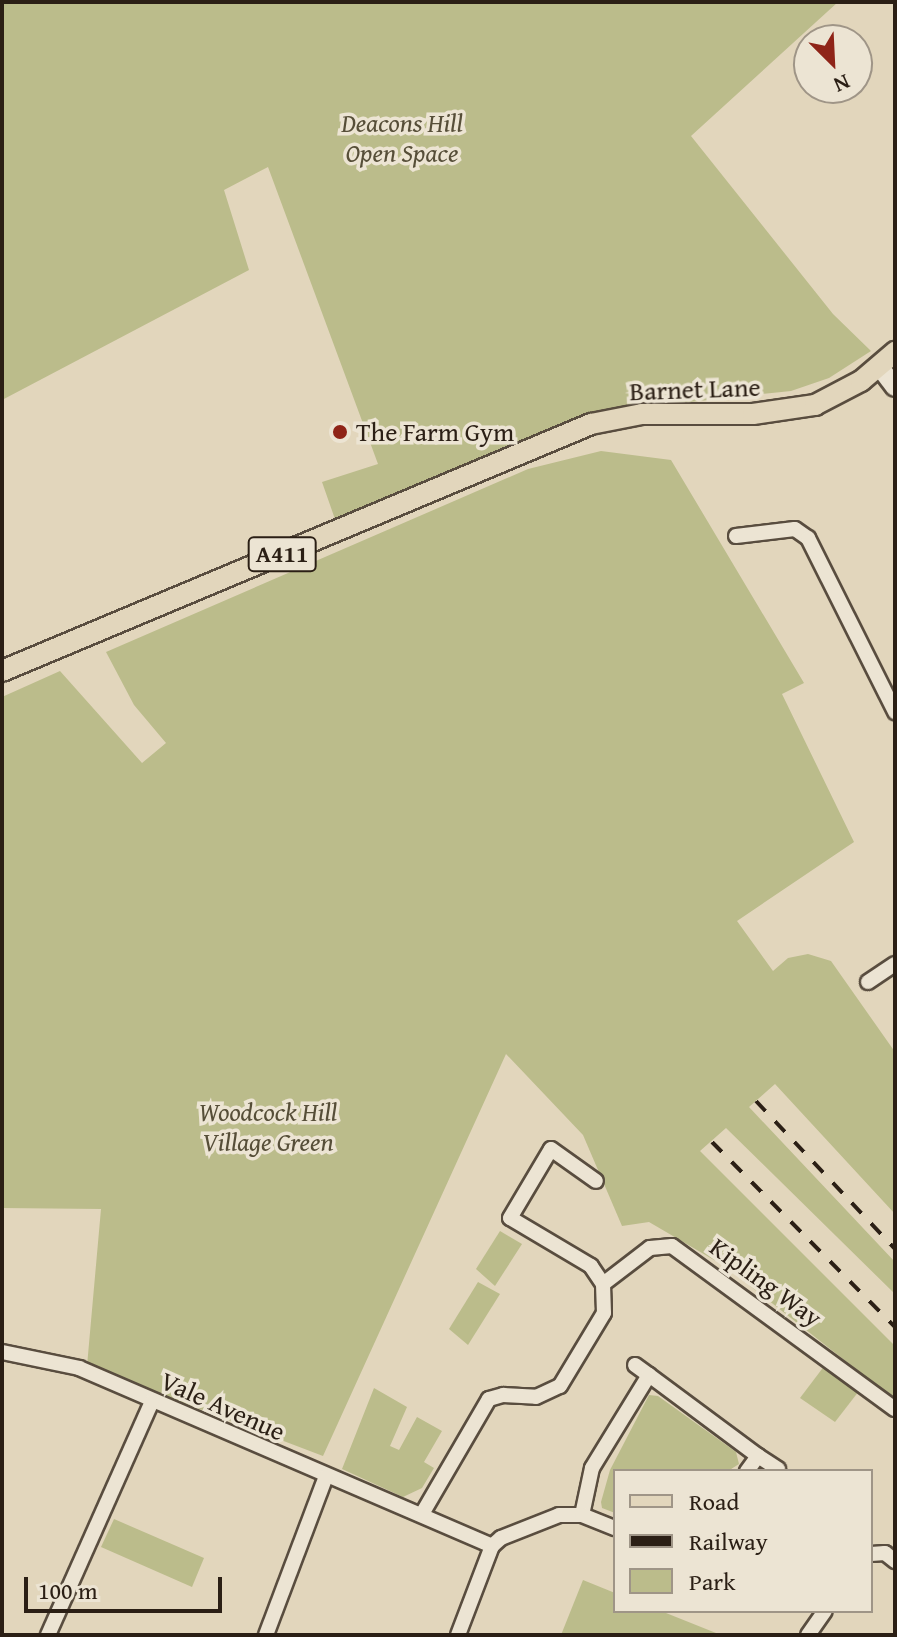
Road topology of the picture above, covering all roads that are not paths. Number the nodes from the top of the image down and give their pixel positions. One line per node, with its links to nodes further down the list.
1 (895, 352): 2 (main road, Barnet Lane / A411)
2 (879, 366): 3 (street); 5 (main road, Barnet Lane / A411)
3 (895, 387)
4 (736, 536): 6 (street)
5 (2, 671)
6 (895, 712)
7 (895, 964): 8 (street)
8 (868, 982)
9 (596, 1181): 10 (street)
10 (603, 1284): 15 (street, Kipling Way); 20 (street)
11 (2, 1352): 14 (street, Vale Avenue)
12 (635, 1365): 13 (street)
13 (649, 1375): 16 (street); 21 (street)
14 (152, 1401): 19 (street, Vale Avenue); 27 (street)
15 (895, 1409)
16 (758, 1456): 17 (street); 18 (street)
17 (748, 1469)
18 (778, 1469)
19 (326, 1476): 20 (street, Vale Avenue); 28 (street)
20 (422, 1514): 23 (street, Vale Avenue)
21 (582, 1515): 22 (street); 23 (street)
22 (613, 1527)
23 (492, 1546): 29 (street)
24 (873, 1554): 25 (street)
25 (895, 1561)
26 (824, 1613): 30 (street)
27 (48, 1635)
28 (266, 1635)
29 (458, 1635)
30 (808, 1635)

